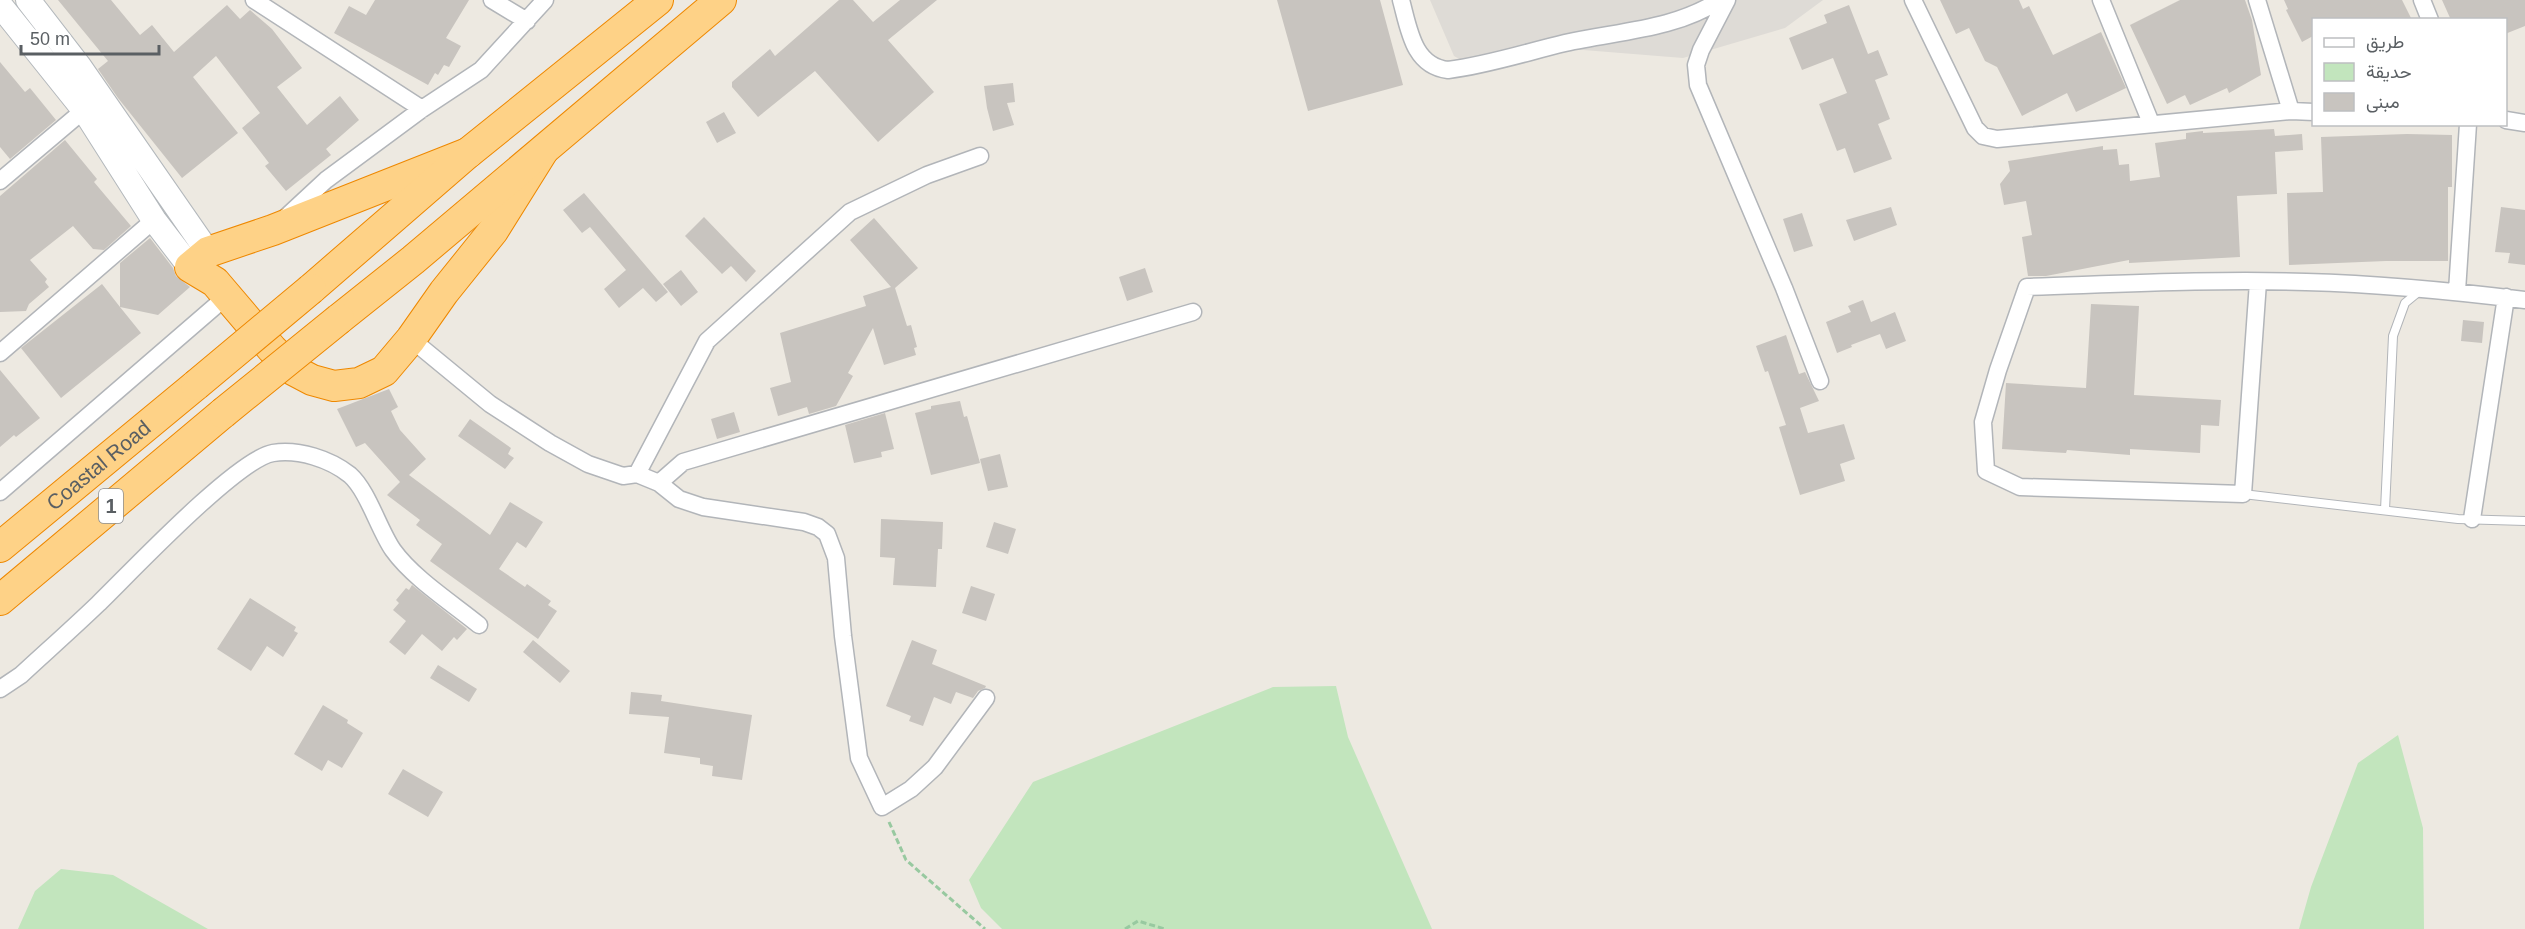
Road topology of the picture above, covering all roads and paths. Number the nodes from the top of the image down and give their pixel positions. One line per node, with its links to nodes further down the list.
1 (28, 0): 34 (main road)
2 (254, 0): 17 (street)
3 (492, 0): 16 (street)
4 (545, 0): 16 (street)
5 (658, 0): 26 (highway, Coastal Road)
6 (721, 0): 25 (highway)
7 (1401, 0): 8 (street)
8 (1720, 0)
9 (1727, 0): 44 (street)
10 (1913, 0): 22 (street)
11 (2101, 0): 22 (street)
12 (2257, 0): 19 (street)
13 (2422, 0): 15 (street)
14 (0, 5): 18 (main road)
15 (2429, 18)
16 (527, 21): 17 (street)
17 (422, 109): 32 (street)
18 (84, 110): 28 (street); 30 (main road)
19 (2291, 111): 20 (street); 22 (street)
20 (2312, 112)
21 (2507, 120): 23 (street)
22 (2151, 123)
23 (2525, 123)
24 (2468, 126): 37 (street)
25 (543, 152): 33 (highway); 38 (highway)
26 (468, 153): 29 (highway); 31 (highway, Coastal Road)
27 (980, 156): 45 (street)
28 (0, 181)
29 (371, 192): 31 (highway); 32 (highway)
30 (154, 220): 34 (main road); 43 (street)
31 (383, 226): 52 (highway, Coastal Road / 1, bridge)
32 (273, 230): 34 (highway)
33 (413, 260): 38 (highway); 53 (highway, 1, bridge)
34 (210, 274): 42 (highway); 47 (street)
35 (2258, 282): 36 (street); 48 (street); 48 (street)
36 (2422, 289): 37 (street); 49 (lane)
37 (2457, 291): 39 (street)
38 (444, 292): 42 (highway)
39 (2506, 297): 40 (street); 50 (street)
40 (2525, 300)
41 (1193, 312): 46 (street)
42 (411, 339): 45 (street)
43 (0, 353)
44 (1820, 381)
45 (637, 474): 46 (street)
46 (659, 483): 57 (street)
47 (0, 492)
48 (2243, 494): 49 (lane)
49 (2385, 510): 50 (lane)
50 (2472, 519): 51 (lane)
51 (2525, 521)
52 (0, 547)
53 (0, 600)
54 (479, 625): 55 (street)
55 (0, 689)
56 (986, 698): 57 (street)
57 (882, 807): 58 (path)
58 (985, 929)
59 (1125, 929): 60 (path)
60 (1165, 929)

